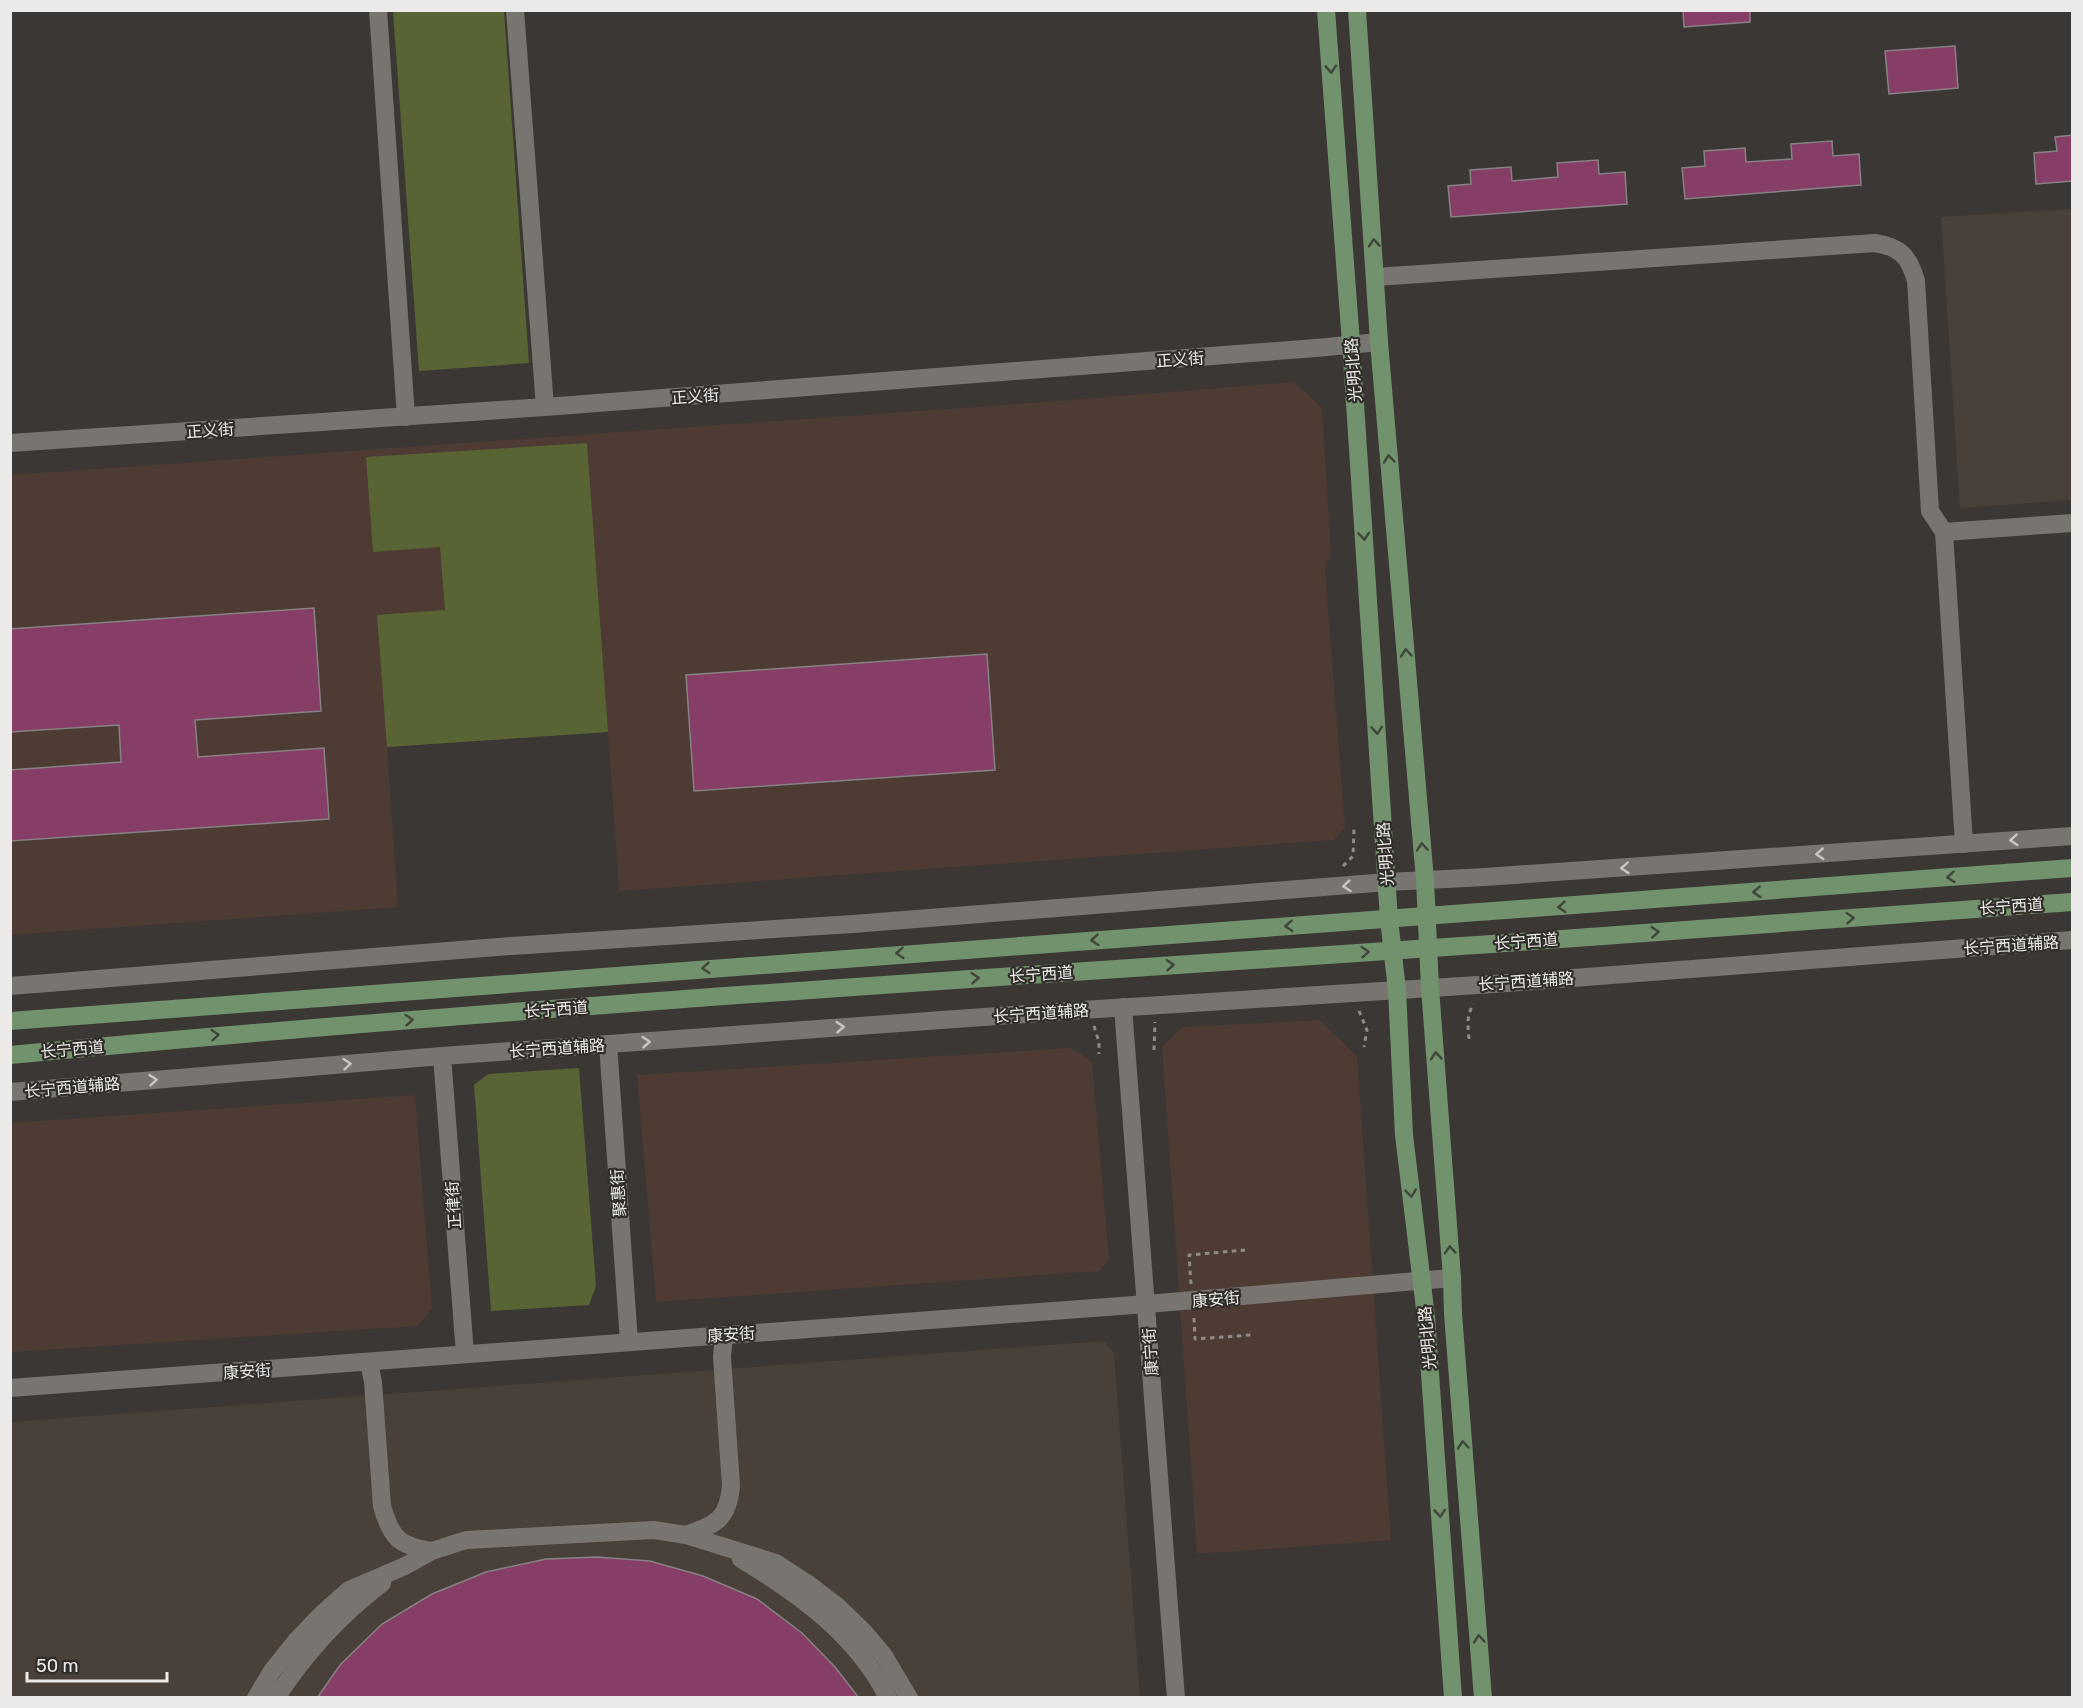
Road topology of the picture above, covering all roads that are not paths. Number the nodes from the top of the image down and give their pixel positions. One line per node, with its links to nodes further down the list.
1 (378, 10): 9 (street)
2 (515, 10): 8 (street)
3 (1326, 10): 7 (main road, 光明北路, one-way to 7)
4 (1357, 10): 5 (main road, 光明北路, one-way to 4)
5 (1376, 277): 6 (main road, 光明北路); 12 (street)
6 (1379, 342): 7 (street, 正义街); 16 (main road, 光明北路, one-way to 6)
7 (1352, 343): 8 (street, 正义街); 17 (main road, 光明北路, one-way to 17)
8 (545, 408): 9 (street, 正义街)
9 (406, 417): 10 (street, 正义街)
10 (10, 443)
11 (2073, 523): 12 (street)
12 (1944, 532): 14 (street)
13 (2073, 836): 14 (street, one-way to 14)
14 (1964, 844): 16 (street, one-way to 16)
15 (2073, 868): 19 (main road, 长宁西道, one-way to 19)
16 (1425, 880): 17 (street); 19 (main road, 光明北路)
17 (1387, 882): 20 (main road, 光明北路); 24 (street, one-way to 24)
18 (2073, 902): 22 (main road, 长宁西道, one-way to 18)
19 (1427, 917): 20 (main road, 长宁西道); 22 (main road, 光明北路)
20 (1389, 919): 23 (main road, 光明北路); 28 (main road, 长宁西道, one-way to 28)
21 (2073, 940): 25 (street, 长宁西道辅路)
22 (1429, 947): 23 (main road, 长宁西道); 25 (main road, 光明北路)
23 (1393, 950): 26 (main road, 光明北路); 30 (main road, 长宁西道, one-way to 23)
24 (10, 986)
25 (1430, 988): 26 (street, 长宁西道辅路); 33 (main road, 光明北路, one-way to 25)
26 (1397, 990): 27 (street, 长宁西道辅路); 34 (main road, 光明北路, one-way to 34)
27 (1123, 1007): 29 (street, 长宁西道辅路, one-way to 27); 35 (street, 康宁街)
28 (10, 1021)
29 (608, 1044): 31 (street, 长宁西道辅路); 37 (street, 聚惠街)
30 (10, 1054)
31 (442, 1056): 32 (street, 长宁西道辅路, one-way to 31); 38 (street, 正律街)
32 (10, 1092)
33 (1452, 1278): 34 (street, 康安街); 51 (main road, 光明北路, one-way to 33)
34 (1421, 1281): 35 (street, 康安街); 50 (main road, 光明北路, one-way to 50)
35 (1147, 1304): 36 (street, 康安街); 49 (street, 康宁街)
36 (724, 1335): 37 (street, 康安街); 41 (street); 42 (street)
37 (629, 1342): 38 (street, 康安街)
38 (465, 1354): 39 (street, 康安街)
39 (369, 1362): 40 (street, 康安街); 43 (street); 44 (street)
40 (10, 1388)
41 (686, 1535): 42 (street); 43 (street)
42 (717, 1544): 47 (street); 48 (street)
43 (432, 1551): 44 (street)
44 (405, 1566): 45 (street); 46 (street)
45 (256, 1698)
46 (276, 1698)
47 (888, 1698)
48 (909, 1698)
49 (1176, 1698)
50 (1453, 1698)
51 (1484, 1698)

